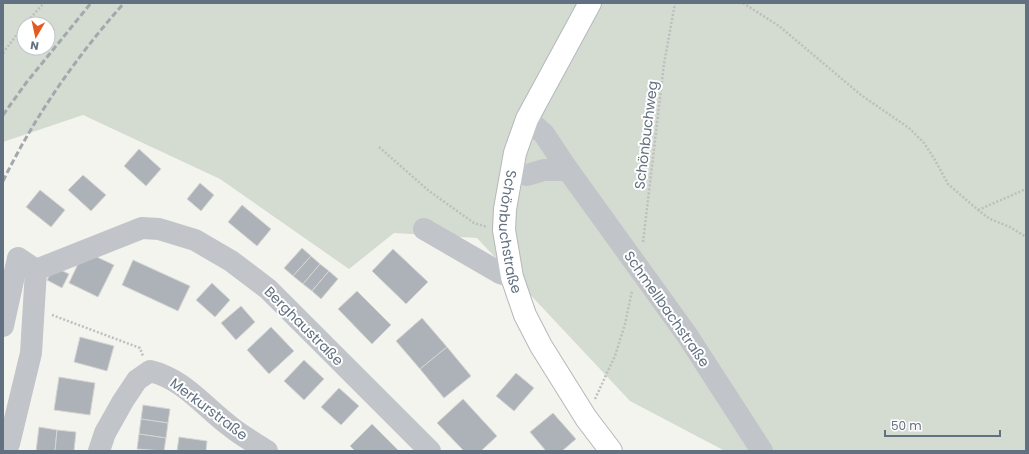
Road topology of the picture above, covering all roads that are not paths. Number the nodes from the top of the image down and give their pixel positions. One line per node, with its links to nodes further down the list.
1 (590, 3): 2 (main road, Schönbuchstraße)
2 (528, 119): 3 (street, Schmellbachstraße); 7 (main road, Schönbuchstraße)
3 (568, 170): 4 (street); 14 (street, Schmellbachstraße)
4 (527, 175)
5 (424, 229): 7 (street)
6 (36, 270): 8 (street); 9 (street); 12 (street, Berghaustraße)
7 (512, 277): 13 (main road, Schönbuchstraße)
8 (3, 326)
9 (3, 449)
10 (99, 451): 11 (street, Merkurstraße)
11 (267, 451)
12 (430, 451)
13 (611, 451)
14 (762, 451)

